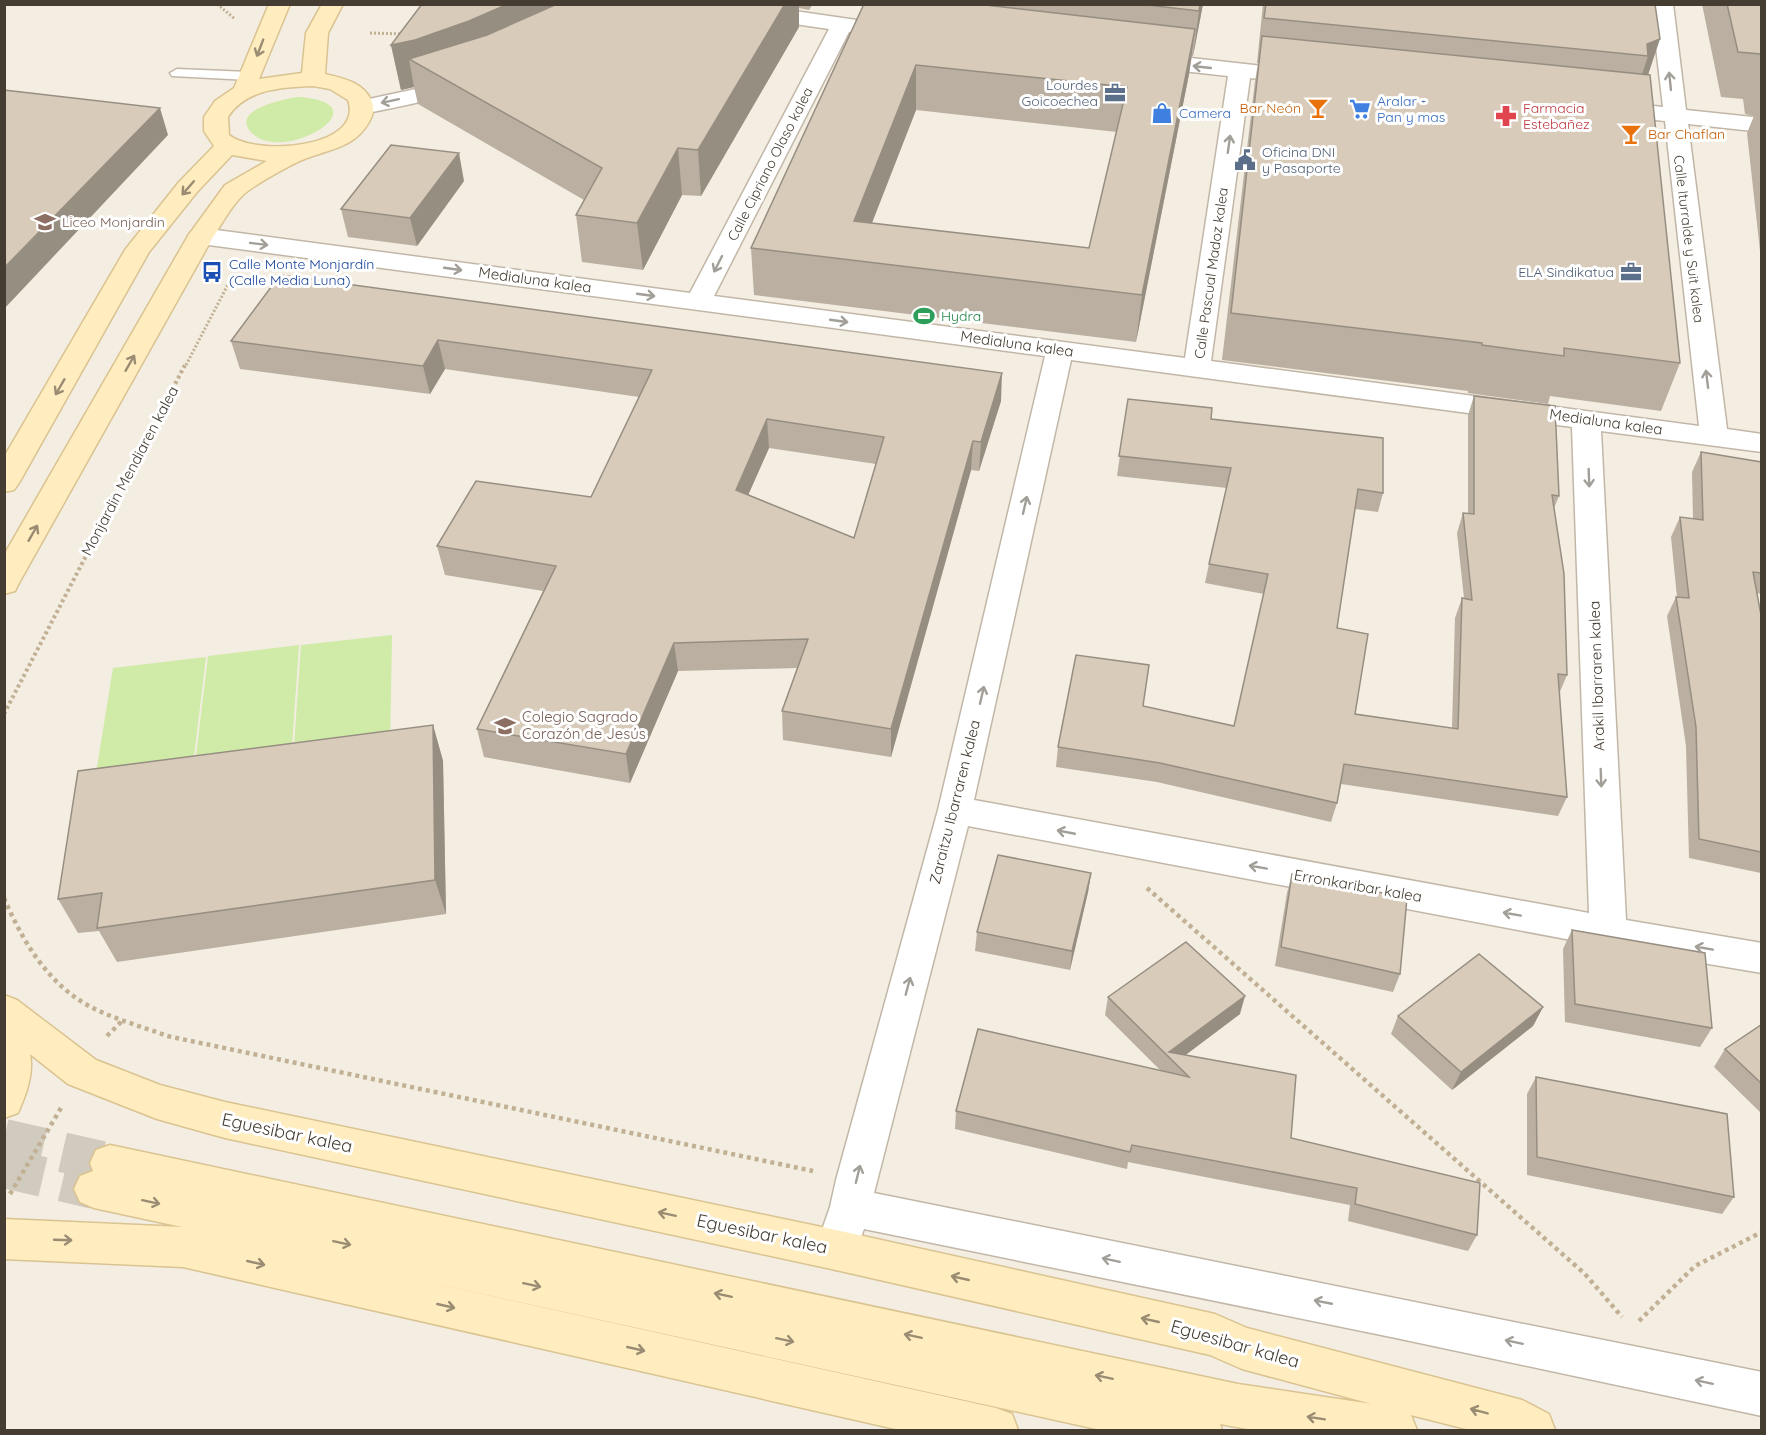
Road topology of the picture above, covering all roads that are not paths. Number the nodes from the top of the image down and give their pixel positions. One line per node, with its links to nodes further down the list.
1 (280, 4): 13 (street, one-way to 13)
2 (333, 4): 12 (street)
3 (697, 4): 5 (street)
4 (1662, 4): 16 (street, Calle Iturralde y Suit kalea, one-way to 4)
5 (841, 26): 6 (street); 21 (street, Calle Cipriano Olaso kalea, one-way to 21)
6 (923, 35)
7 (1122, 58): 8 (street, one-way to 7)
8 (1240, 71): 11 (street); 23 (street, Calle Pascual Madoz kalea, one-way to 8)
9 (177, 73): 13 (lane)
10 (475, 76): 15 (street, one-way to 15)
11 (1320, 79)
12 (313, 80): 13 (street); 15 (street)
13 (246, 84): 18 (street)
14 (1583, 105): 16 (street)
15 (363, 107): 19 (street)
16 (1674, 115): 17 (street); 25 (street, Calle Iturralde y Suit kalea, one-way to 16)
17 (1761, 125)
18 (228, 145): 19 (street); 27 (street, one-way to 27)
19 (299, 152): 20 (street)
20 (201, 236): 21 (street, Medialuna kalea, one-way to 21); 28 (street, one-way to 20)
21 (698, 302): 22 (street, Medialuna kalea, one-way to 22)
22 (1060, 350): 23 (street, Medialuna kalea); 29 (street, Zaraitzu Ibarraren kalea, one-way to 22)
23 (1197, 368): 24 (street, Medialuna kalea)
24 (1586, 420): 25 (street, Medialuna kalea); 30 (street, Arakil Ibarraren kalea, one-way to 30)
25 (1714, 437): 26 (street, Medialuna kalea)
26 (1761, 443)
27 (4, 483)
28 (4, 584)
29 (955, 810): 30 (street, Erronkaribar kalea, one-way to 29); 34 (street, Zaraitzu Ibarraren kalea, one-way to 29)
30 (1608, 932): 31 (street, Erronkaribar kalea, one-way to 30)
31 (1761, 958)
32 (5, 1012): 33 (street); 36 (street, Eguesibar kalea, one-way to 32)
33 (4, 1101)
34 (851, 1207): 36 (street, Zaraitzu Ibarraren kalea); 37 (street, one-way to 34)
35 (4, 1239): 38 (street, one-way to 38)
36 (836, 1250): 41 (street, Eguesibar kalea, one-way to 36)
37 (1761, 1394)
38 (996, 1431)
39 (1200, 1431): 40 (street, one-way to 39)
40 (1395, 1431)
41 (1533, 1431)

